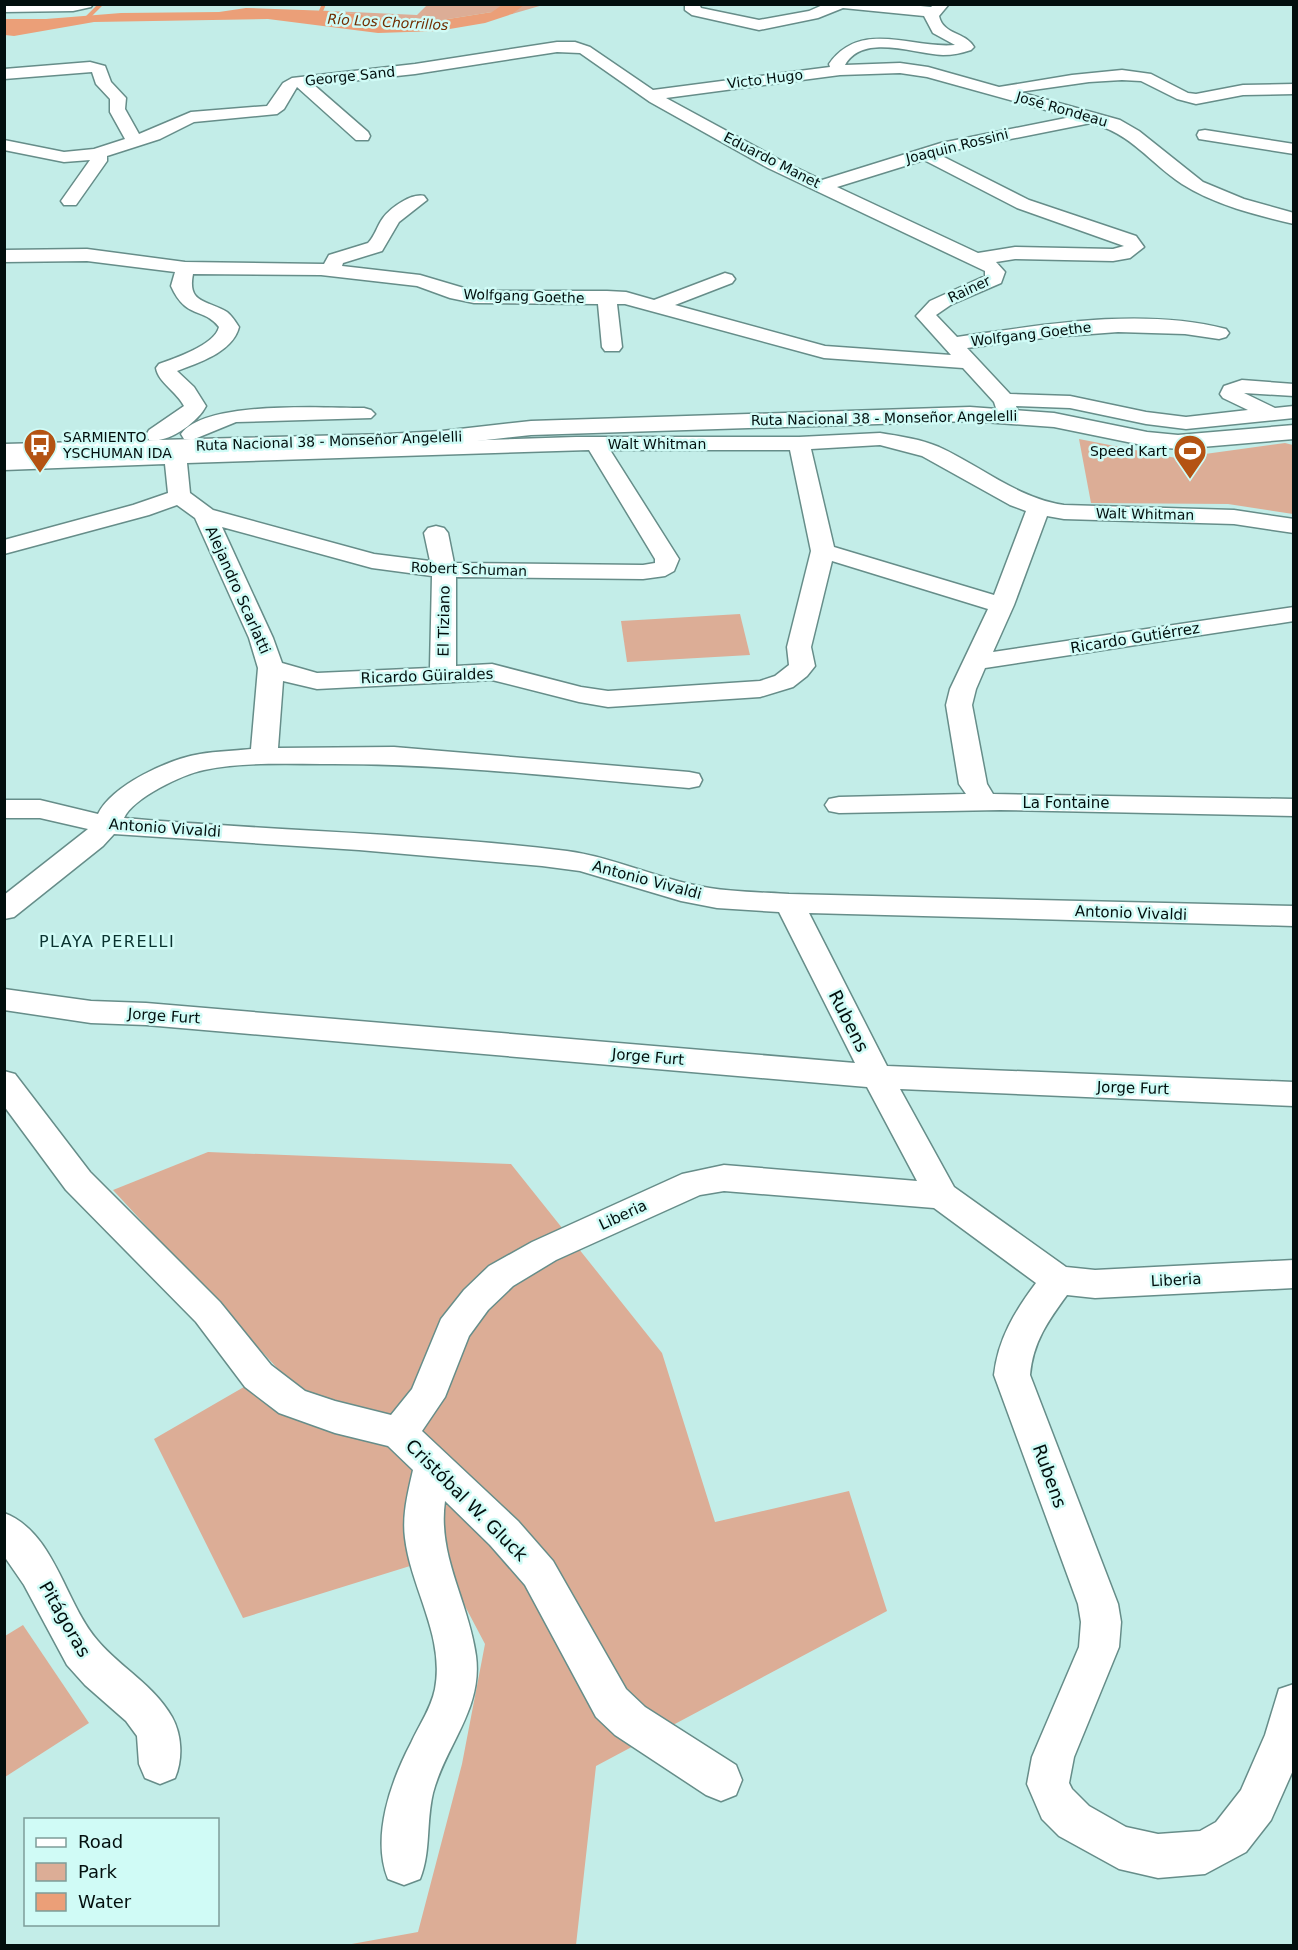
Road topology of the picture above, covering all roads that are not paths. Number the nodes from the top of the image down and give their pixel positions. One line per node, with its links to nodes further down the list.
1 (86, 4): 5 (street)
2 (692, 4): 3 (street)
3 (839, 4)
4 (846, 4): 6 (street)
5 (4, 8)
6 (937, 8): 9 (street)
7 (575, 47): 11 (street, George Sand); 14 (street, Eduardo Manet)
8 (880, 67): 9 (street, Victo Hugo); 13 (street, José Rondeau)
9 (840, 70): 14 (street, Victo Hugo)
10 (4, 74): 18 (street)
11 (301, 82): 17 (street); 18 (street, George Sand)
12 (1293, 89): 13 (street)
13 (994, 90): 15 (street, José Rondeau)
14 (650, 94): 23 (street, Eduardo Manet)
15 (1096, 118): 21 (street, Joaquin Rossini); 26 (street, José Rondeau)
16 (1205, 135): 20 (street)
17 (362, 136)
18 (135, 141): 22 (street, George Sand)
19 (4, 145): 22 (street, George Sand)
20 (1293, 149)
21 (924, 153): 23 (street, Joaquin Rossini); 28 (street, Rainer)
22 (96, 154): 25 (street)
23 (821, 186): 28 (street, Eduardo Manet)
24 (418, 200): 30 (street)
25 (70, 201)
26 (1293, 219)
27 (4, 256): 29 (street, Wolfgang Goethe)
28 (977, 259): 35 (street, Rainer)
29 (185, 268): 30 (street, Wolfgang Goethe); 46 (street)
30 (330, 270): 32 (street, Wolfgang Goethe)
31 (725, 279): 33 (street)
32 (607, 297): 33 (street, Wolfgang Goethe); 36 (street)
33 (656, 306): 37 (street, Wolfgang Goethe)
34 (1219, 333): 35 (street, Wolfgang Goethe)
35 (951, 344): 37 (street, Rainer)
36 (612, 347)
37 (967, 362): 39 (street, Rainer)
38 (1293, 390): 42 (street)
39 (1006, 408): 42 (street); 43 (main road, Ruta Nacional 38 - Monseñor Angelelli); 45 (main road, Ruta Nacional 38 - Monseñor Angelelli)
40 (1293, 412): 42 (street)
41 (364, 414): 50 (street)
42 (1272, 414): 44 (street)
43 (724, 420): 47 (main road, Ruta Nacional 38 - Monseñor Angelelli); 50 (main road, Ruta Nacional 38 - Monseñor Angelelli)
44 (1293, 424)
45 (1293, 432)
46 (157, 435): 48 (main road); 50 (main road)
47 (582, 438): 49 (street, Walt Whitman); 50 (main road, Ruta Nacional 38 - Monseñor Angelelli); 60 (street, Robert Schuman)
48 (4, 440)
49 (799, 443): 54 (street, Walt Whitman); 59 (street)
50 (182, 447): 51 (main road, Ruta Nacional 38 - Monseñor Angelelli); 52 (street); 53 (street)
51 (4, 451)
52 (4, 463)
53 (180, 496): 55 (street, Alejandro Scarlatti); 58 (street)
54 (1039, 508): 56 (street, Walt Whitman); 61 (street)
55 (205, 515): 60 (street, Robert Schuman); 64 (street, Alejandro Scarlatti)
56 (1293, 526)
57 (436, 533): 60 (street, El Tiziano)
58 (4, 547)
59 (823, 551): 61 (street); 65 (street, Ricardo Güiraldes)
60 (444, 570): 65 (street, El Tiziano)
61 (1002, 605): 63 (street)
62 (1293, 614): 63 (street, Ricardo Gutiérrez)
63 (976, 662): 68 (street)
64 (271, 668): 65 (street, Ricardo Güiraldes); 66 (street, Alejandro Scarlatti)
65 (443, 674)
66 (264, 756): 67 (street); 72 (street)
67 (689, 780)
68 (985, 802): 69 (street, La Fontaine); 70 (street, La Fontaine)
69 (839, 805)
70 (1293, 807)
71 (4, 809): 72 (street, Antonio Vivaldi)
72 (107, 825): 73 (street, Antonio Vivaldi); 74 (street)
73 (789, 903): 75 (street, Antonio Vivaldi); 77 (street, Rubens)
74 (7, 904)
75 (1293, 916)
76 (4, 999): 77 (street, Jorge Furt)
77 (877, 1076): 79 (street, Jorge Furt); 80 (street, Rubens)
78 (4, 1082): 83 (street, Cristóbal W. Gluck)
79 (1293, 1094)
80 (942, 1196): 82 (street, Rubens); 83 (street, Liberia)
81 (1293, 1274): 82 (street, Liberia)
82 (1058, 1280): 86 (street, Rubens)
83 (399, 1433): 84 (street, Cristóbal W. Gluck)
84 (433, 1465): 88 (street, Cristóbal W. Gluck); 89 (street)
85 (4, 1530): 87 (street, Pitágoras)
86 (1293, 1703)
87 (160, 1764)
88 (721, 1780)
89 (404, 1863)

